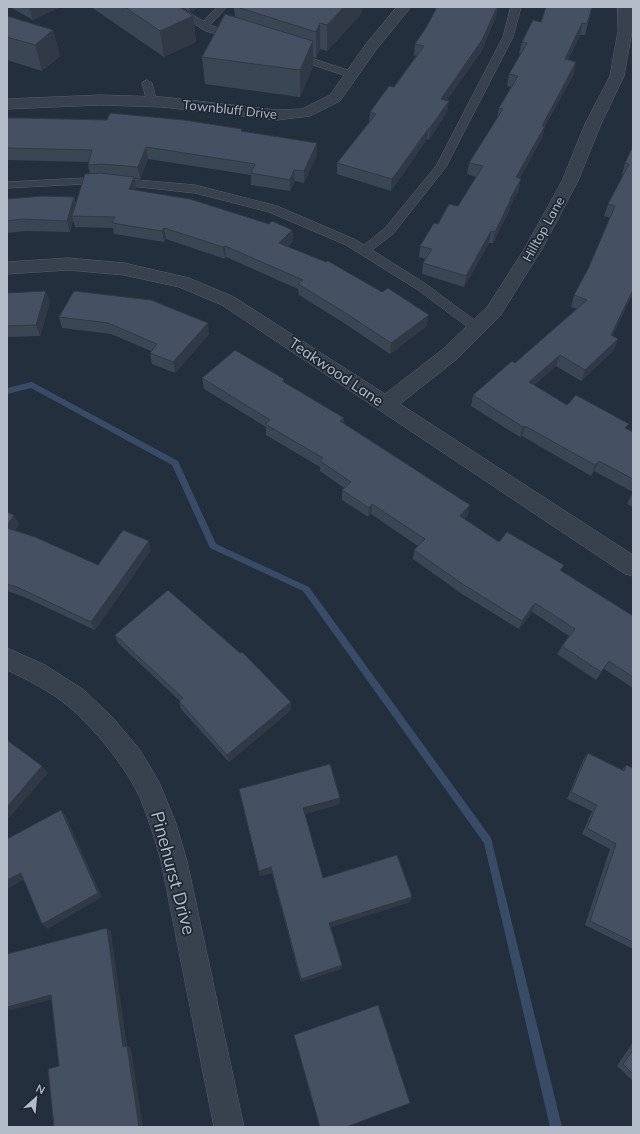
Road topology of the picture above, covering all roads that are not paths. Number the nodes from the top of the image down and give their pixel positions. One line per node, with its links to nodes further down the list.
1 (172, 7): 6 (lane)
2 (222, 7): 6 (lane)
3 (404, 7): 9 (street, Townbluff Drive)
4 (516, 7): 14 (lane)
5 (625, 7): 16 (street, Hilltop Lane)
6 (204, 26): 7 (lane)
7 (247, 41)
8 (285, 53): 9 (lane)
9 (353, 75): 11 (street, Townbluff Drive)
10 (147, 83): 11 (lane)
11 (152, 102): 12 (street, Townbluff Drive)
12 (7, 104)
13 (7, 185): 14 (lane)
14 (364, 251): 16 (lane)
15 (7, 268): 17 (street, Teakwood Lane)
16 (477, 328): 17 (street, Hilltop Lane)
17 (385, 405): 18 (street, Teakwood Lane)
18 (633, 567)
19 (7, 659): 20 (street, Pinehurst Drive)
20 (229, 1127)

